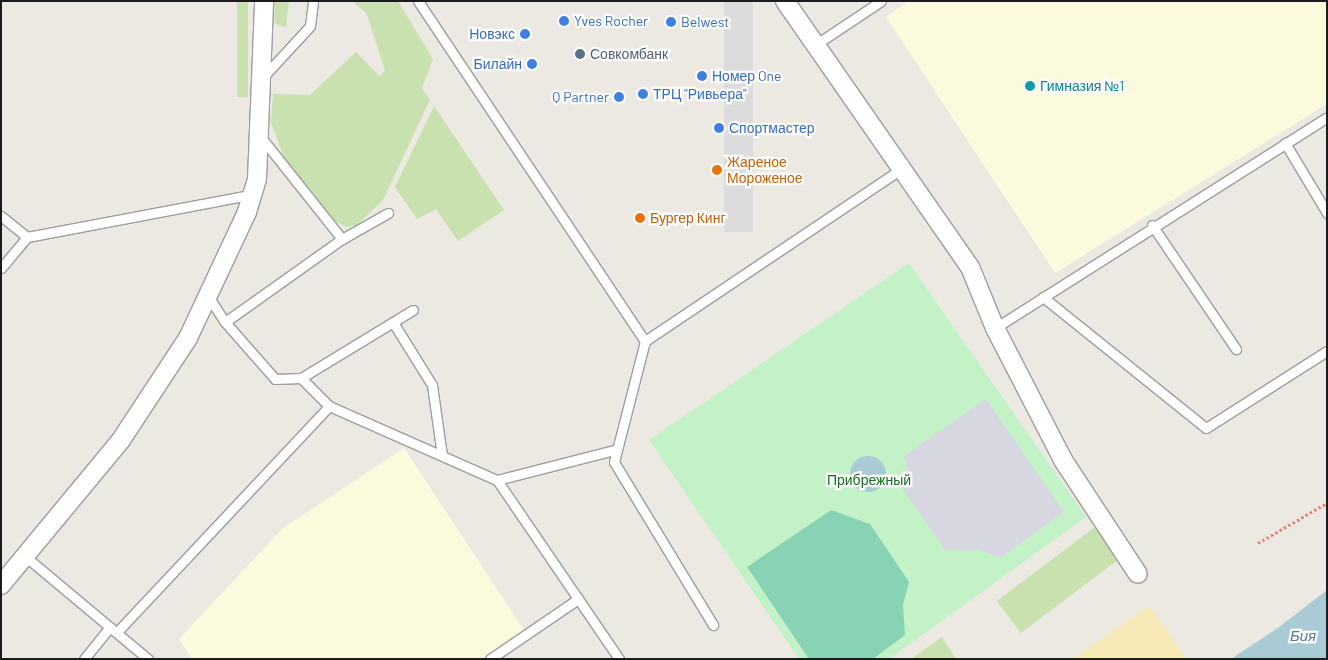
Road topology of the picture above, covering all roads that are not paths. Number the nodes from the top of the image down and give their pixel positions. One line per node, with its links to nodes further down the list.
1 (264, 1): 7 (street)
2 (313, 1): 7 (lane)
3 (418, 1): 26 (lane)
4 (785, 1): 6 (street)
5 (881, 1): 6 (lane)
6 (815, 45): 11 (street)
7 (264, 76): 9 (street)
8 (1327, 117): 10 (lane)
9 (260, 136): 12 (street); 18 (lane)
10 (1285, 143): 14 (lane); 16 (lane)
11 (901, 169): 25 (street); 26 (lane)
12 (254, 194): 17 (lane); 20 (street)
13 (388, 213): 18 (lane)
14 (1327, 213)
15 (1, 216): 17 (lane)
16 (1152, 225): 21 (lane); 27 (lane)
17 (27, 237): 19 (lane)
18 (342, 239): 23 (lane)
19 (1, 268)
20 (207, 293): 23 (lane); 34 (street)
21 (1043, 297): 25 (lane); 28 (lane)
22 (413, 310): 24 (lane)
23 (225, 322): 29 (lane)
24 (394, 324): 29 (lane); 32 (lane)
25 (995, 328): 35 (street)
26 (645, 341): 31 (lane)
27 (1236, 349)
28 (1327, 351)
29 (301, 378): 30 (lane)
30 (329, 406): 32 (lane); 39 (lane)
31 (614, 450): 33 (lane); 38 (lane)
32 (442, 455): 33 (lane)
33 (496, 480): 37 (lane)
34 (26, 557): 36 (street); 39 (lane)
35 (1138, 574)
36 (1, 585)
37 (578, 599): 42 (lane); 43 (lane)
38 (713, 624)
39 (113, 630): 40 (lane); 41 (lane)
40 (84, 659)
41 (148, 659)
42 (490, 659)
43 (619, 659)

